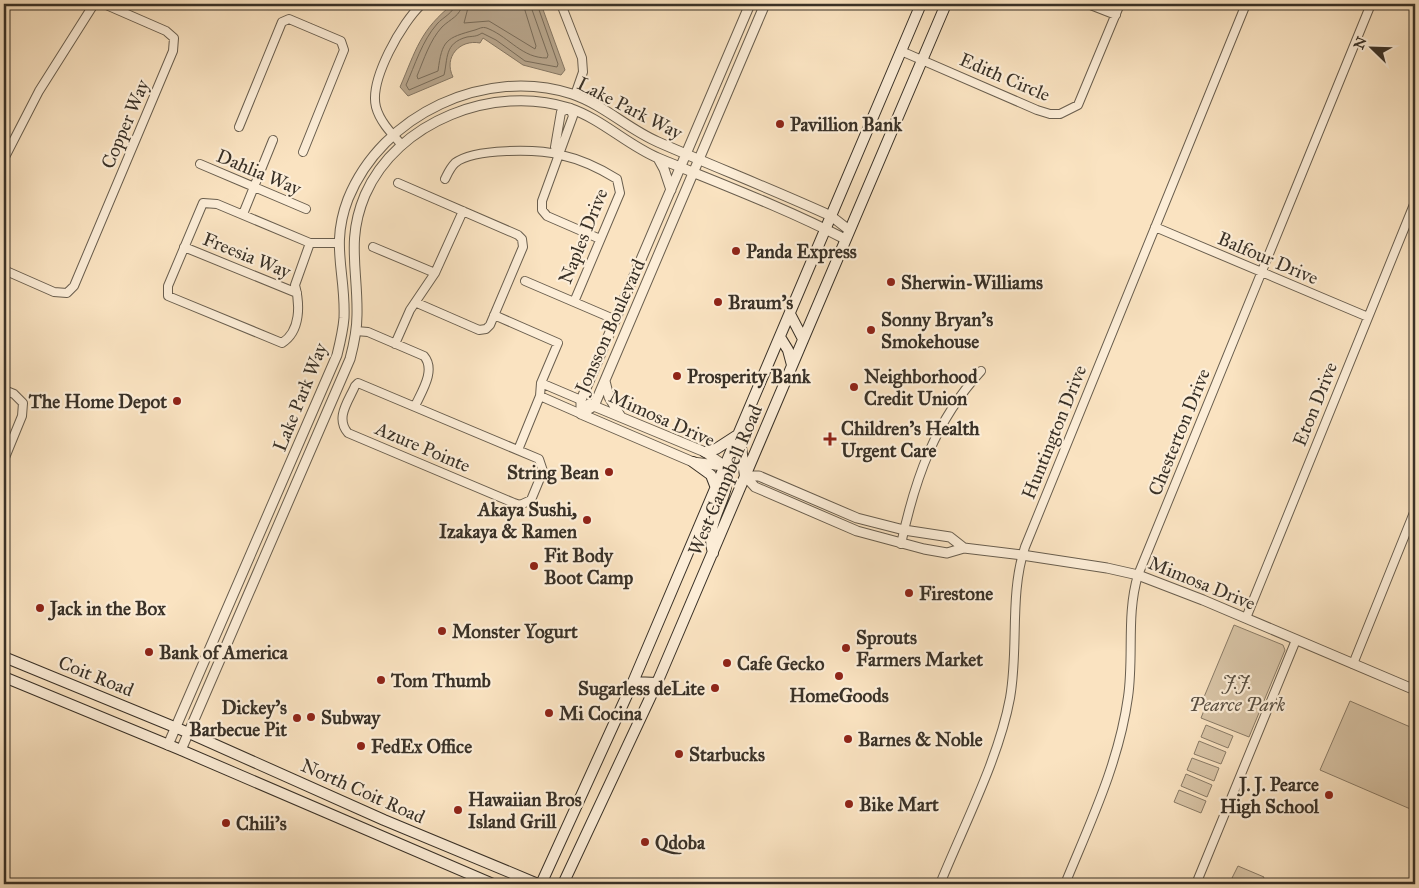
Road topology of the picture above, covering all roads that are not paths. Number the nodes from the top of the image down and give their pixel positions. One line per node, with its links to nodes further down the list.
1 (94, 4): 26 (street)
2 (104, 4): 48 (street, Copper Way)
3 (422, 4): 19 (street)
4 (561, 4): 16 (street)
5 (750, 4): 24 (street, Jonsson Boulevard)
6 (765, 4): 27 (street, Jonsson Boulevard)
7 (921, 4): 14 (main road, West Campbell Road)
8 (946, 4): 15 (main road, West Campbell Road)
9 (1088, 4): 13 (street)
10 (1120, 4): 13 (street, Edith Circle)
11 (1246, 4): 40 (street, Huntington Drive)
12 (1371, 4): 49 (street, Chesterton Drive)
13 (1116, 15): 15 (street, Edith Circle)
14 (901, 51): 15 (street, Edith Circle); 39 (main road, West Campbell Road)
15 (922, 59): 42 (main road, West Campbell Road)
16 (575, 95): 17 (street); 19 (street, Lake Park Way); 24 (street, Lake Park Way)
17 (570, 108): 21 (street, Lake Park Way); 23 (street); 23 (street); 25 (street, Lake Park Way)
18 (239, 126): 22 (street)
19 (392, 134): 21 (street); 45 (street, Lake Park Way)
20 (273, 140): 33 (street)
21 (402, 145): 61 (street, Lake Park Way)
22 (303, 152)
23 (559, 154): 31 (street); 43 (street); 43 (street, Naples Drive)
24 (686, 154): 27 (street, Lake Park Way); 29 (street, Jonsson Boulevard)
25 (658, 158): 29 (street, Lake Park Way); 34 (street)
26 (4, 159)
27 (699, 160): 30 (street, Jonsson Boulevard); 39 (street, Lake Park Way)
28 (200, 164): 33 (street, Dahlia Way)
29 (680, 167): 30 (street, Lake Park Way); 34 (street, Jonsson Boulevard)
30 (694, 172): 41 (street, Lake Park Way); 53 (street, Jonsson Boulevard)
31 (446, 179)
32 (398, 183): 37 (street)
33 (255, 186): 36 (street, Dahlia Way); 38 (street)
34 (670, 190): 51 (street, Jonsson Boulevard)
35 (1415, 202): 59 (street, Eton Drive)
36 (306, 209)
37 (463, 211): 50 (street); 58 (street)
38 (243, 214): 44 (street); 46 (street)
39 (831, 216): 41 (main road, West Campbell Road); 42 (street, Lake Park Way)
40 (1155, 227): 49 (street, Balfour Drive); 96 (street, Huntington Drive)
41 (825, 229): 42 (street, Lake Park Way); 57 (main road, West Campbell Road)
42 (847, 234): 63 (main road, West Campbell Road)
43 (600, 239): 55 (street, Naples Drive)
44 (310, 242): 45 (street); 54 (street)
45 (338, 243): 107 (street, Lake Park Way)
46 (184, 247): 54 (street, Freesia Way); 54 (street)
47 (373, 247): 50 (street)
48 (4, 270)
49 (1261, 272): 59 (street, Balfour Drive); 97 (street, Chesterton Drive)
50 (436, 273): 56 (street)
51 (633, 279): 53 (street); 60 (street, Jonsson Boulevard)
52 (526, 281): 55 (street)
53 (646, 285): 67 (street, Jonsson Boulevard)
54 (297, 293)
55 (574, 302): 60 (street)
56 (417, 303): 58 (street); 64 (street)
57 (790, 314): 62 (main road, West Campbell Road); 63 (main road)
58 (494, 315): 68 (street)
59 (1368, 317): 98 (street, Eton Drive)
60 (616, 320): 71 (street, Jonsson Boulevard)
61 (356, 331): 64 (street); 108 (street, Lake Park Way)
62 (780, 337): 65 (main road); 77 (main road, West Campbell Road)
63 (803, 339): 65 (main road, West Campbell Road)
64 (395, 344): 72 (street)
65 (792, 365): 81 (main road, West Campbell Road)
66 (981, 371): 92 (street)
67 (605, 381): 73 (street, Jonsson Boulevard); 75 (street)
68 (541, 383): 70 (street); 71 (street)
69 (4, 390): 82 (street)
70 (540, 396): 74 (street); 79 (street)
71 (581, 400): 73 (street, Mimosa Drive); 74 (street, Jonsson Boulevard)
72 (415, 406): 79 (street); 79 (street, Azure Pointe)
73 (594, 406): 74 (street, Jonsson Boulevard); 75 (street, Mimosa Drive)
74 (582, 414): 78 (street, Mimosa Drive)
75 (622, 417): 76 (street, Mimosa Drive)
76 (652, 430): 78 (street); 80 (street, Mimosa Drive)
77 (739, 433): 80 (main road); 84 (main road); 85 (main road, West Campbell Road)
78 (644, 441): 83 (street, Mimosa Drive)
79 (518, 450)
80 (705, 452): 85 (street, Mimosa Drive)
81 (754, 457): 84 (main road); 86 (main road, West Campbell Road)
82 (4, 460)
83 (694, 462): 85 (street, Mimosa Drive); 88 (main road)
84 (743, 463): 85 (main road); 86 (main road)
85 (725, 466): 87 (main road); 88 (main road, West Campbell Road)
86 (745, 476): 87 (main road); 89 (street, Mimosa Drive); 91 (street, Mimosa Drive); 95 (main road, West Campbell Road)
87 (729, 478): 88 (main road); 95 (main road)
88 (716, 488): 103 (main road, West Campbell Road)
89 (834, 508): 91 (street); 92 (street, Mimosa Drive)
90 (1415, 510): 101 (street)
91 (836, 522): 93 (street, Mimosa Drive)
92 (904, 530): 93 (street); 94 (street, Mimosa Drive)
93 (901, 544): 94 (street, Mimosa Drive)
94 (964, 548): 96 (street, Mimosa Drive)
95 (713, 553): 104 (main road, West Campbell Road)
96 (1022, 555): 97 (street, Mimosa Drive); 116 (street, Huntington Drive)
97 (1138, 575): 98 (street, Mimosa Drive); 117 (street, Chesterton Drive)
98 (1246, 618): 99 (street, Mimosa Drive)
99 (1296, 640): 101 (street, Mimosa Drive); 118 (street)
100 (4, 657): 107 (main road, Coit Road)
101 (1353, 664): 105 (street, Mimosa Drive)
102 (4, 677): 109 (main road, Coit Road)
103 (634, 682): 104 (main road); 106 (main road); 114 (main road, West Campbell Road)
104 (657, 683): 106 (main road, West Campbell Road)
105 (1415, 690)
106 (652, 694): 115 (main road, West Campbell Road)
107 (176, 728): 108 (main road, North Coit Road); 109 (street, Lake Park Way)
108 (188, 733): 110 (street, Lake Park Way); 111 (main road, North Coit Road)
109 (168, 745): 110 (main road, North Coit Road)
110 (181, 750): 112 (main road, North Coit Road)
111 (384, 820): 112 (main road); 114 (main road, North Coit Road)
112 (378, 836): 113 (main road, North Coit Road)
113 (493, 884)
114 (539, 884)
115 (563, 884)
116 (940, 884)
117 (1065, 884)
118 (1196, 884)

